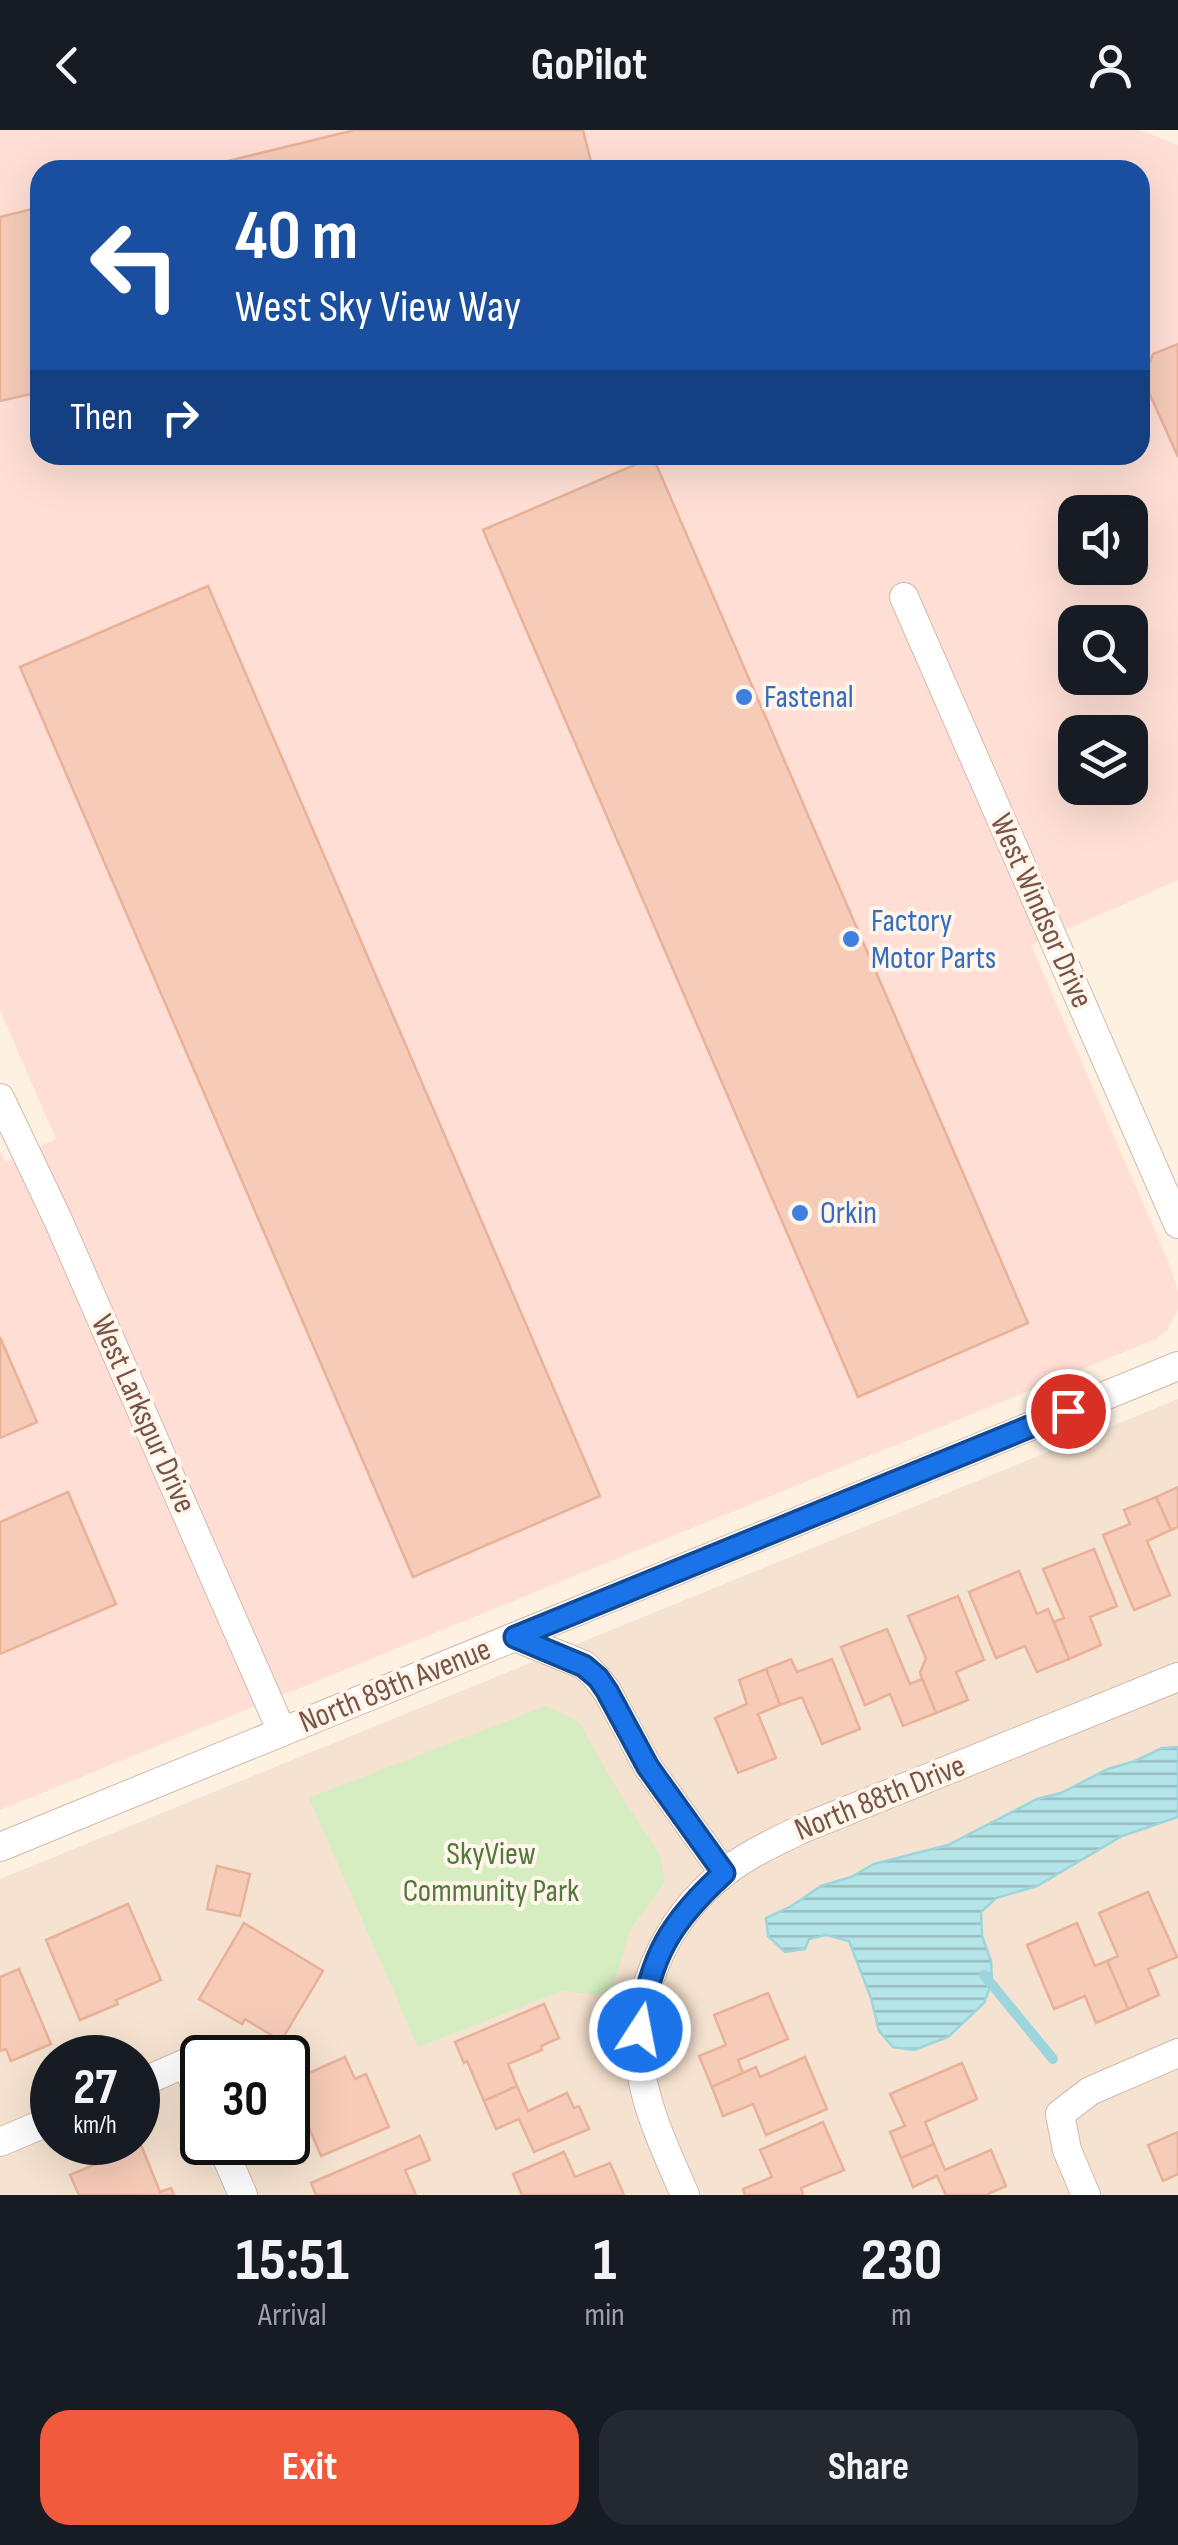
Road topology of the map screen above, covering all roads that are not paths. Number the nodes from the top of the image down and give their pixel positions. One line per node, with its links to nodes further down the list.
1 (904, 597): 3 (street, West Windsor Drive)
2 (0, 1098): 7 (street, West Larkspur Drive)
3 (1178, 1224)
4 (1178, 1366): 5 (street, North 89th Avenue)
5 (515, 1637): 7 (street, North 89th Avenue); 9 (street)
6 (1178, 1677): 9 (street, North 88th Drive)
7 (282, 1732): 8 (street, North 89th Avenue)
8 (0, 1847)
9 (724, 1873): 15 (street, North 88th Drive)
10 (1178, 2053): 16 (street)
11 (30, 2129): 12 (street)
12 (0, 2142)
13 (230, 2165): 14 (street)
14 (243, 2195)
15 (685, 2195)
16 (1086, 2195)

